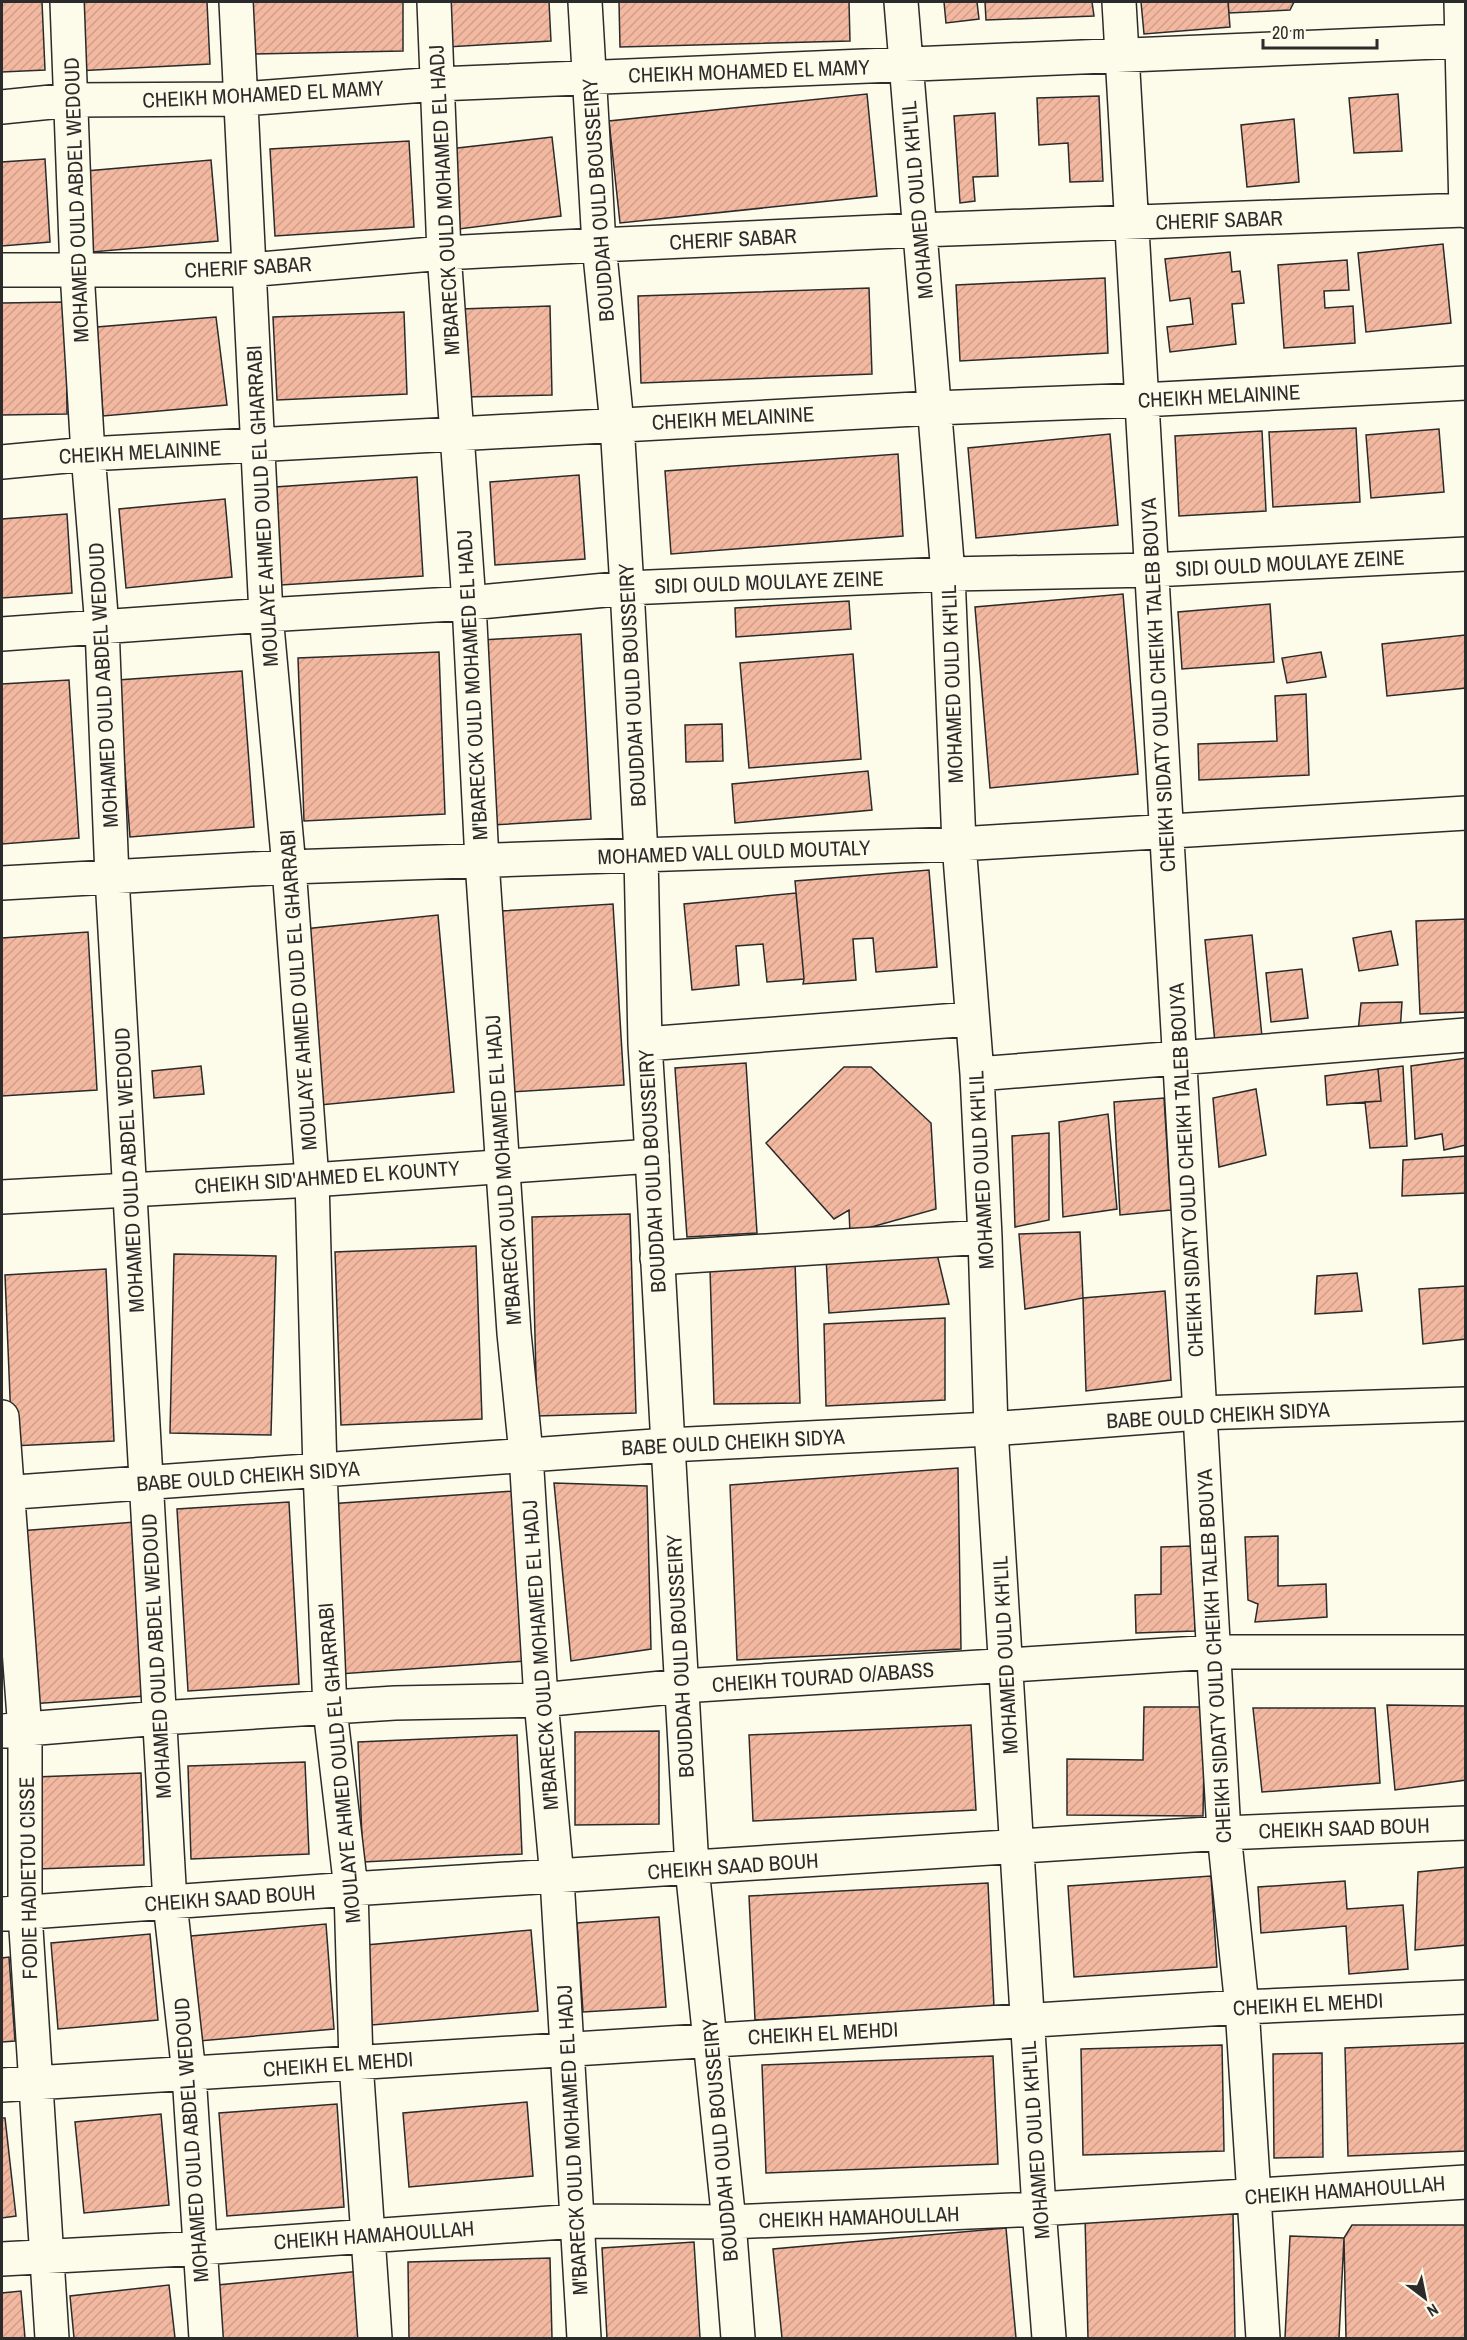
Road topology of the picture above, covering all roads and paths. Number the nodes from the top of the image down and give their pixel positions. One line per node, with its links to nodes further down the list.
1 (67, 2): 14 (street, MOHAMED OULD ABDEL WEDOUD)
2 (236, 2): 13 (street, MOULAYE AHMED OULD EL GHARRABI)
3 (434, 2): 12 (street, M'BARECK OULD MOHAMED EL HADJ)
4 (585, 2): 11 (street, BOUDDAH OULD BOUSSEIRY)
5 (901, 2): 10 (street, MOHAMED OULD KH'LIL)
6 (1119, 2): 9 (street, CHEIKH SIDATY OULD CHEIKH TALEB BOUYA)
7 (1461, 2): 8 (street)
8 (1461, 41): 9 (street, CHEIKH MOHAMED EL MAMY); 16 (street)
9 (1122, 56): 10 (street, CHEIKH MOHAMED EL MAMY); 17 (street, CHEIKH SIDATY OULD CHEIKH TALEB BOUYA)
10 (905, 65): 11 (street, CHEIKH MOHAMED EL MAMY); 18 (street, MOHAMED OULD KH'LIL)
11 (590, 78): 12 (street, CHEIKH MOHAMED EL MAMY); 19 (street, BOUDDAH OULD BOUSSEIRY)
12 (438, 84): 13 (street, CHEIKH MOHAMED EL MAMY); 20 (street, M'BARECK OULD MOHAMED EL HADJ)
13 (242, 99): 14 (street, CHEIKH MOHAMED EL MAMY); 22 (street, MOULAYE AHMED OULD EL GHARRABI)
14 (71, 100): 15 (street, CHEIKH MOHAMED EL MAMY); 23 (street, MOHAMED OULD ABDEL WEDOUD)
15 (2, 107)
16 (1466, 211): 17 (street, CHERIF SABAR)
17 (1132, 224): 18 (street, CHERIF SABAR); 25 (street, CHEIKH SIDATY OULD CHEIKH TALEB BOUYA)
18 (919, 230): 19 (street, CHERIF SABAR); 26 (street, MOHAMED OULD KH'LIL)
19 (599, 245): 20 (street, CHERIF SABAR); 27 (street, BOUDDAH OULD BOUSSEIRY)
20 (444, 253): 22 (street, CHERIF SABAR); 28 (street, M'BARECK OULD MOHAMED EL HADJ)
21 (2, 270): 23 (street, CHERIF SABAR)
22 (248, 270): 23 (street, CHERIF SABAR); 29 (street, MOULAYE AHMED OULD EL GHARRABI)
23 (77, 271): 30 (street, MOHAMED OULD ABDEL WEDOUD)
24 (1466, 383): 25 (street, CHEIKH MELAININE)
25 (1142, 400): 26 (street, CHEIKH MELAININE); 33 (street, CHEIKH SIDATY OULD CHEIKH TALEB BOUYA)
26 (934, 408): 27 (street, CHEIKH MELAININE); 34 (street, MOHAMED OULD KH'LIL)
27 (617, 424): 28 (street, CHEIKH MELAININE); 35 (street, BOUDDAH OULD BOUSSEIRY)
28 (458, 434): 29 (street, CHEIKH MELAININE); 36 (street, M'BARECK OULD MOHAMED EL HADJ)
29 (257, 446): 30 (street, CHEIKH MELAININE); 37 (street, MOULAYE AHMED OULD EL GHARRABI)
30 (88, 454): 31 (street, CHEIKH MELAININE); 38 (street, MOHAMED OULD ABDEL WEDOUD)
31 (2, 462)
32 (1466, 554): 33 (street, SIDI OULD MOULAYE ZEINE)
33 (1152, 570): 34 (street, SIDI OULD MOULAYE ZEINE); 41 (street, CHEIKH SIDATY OULD CHEIKH TALEB BOUYA)
34 (948, 574): 35 (street, SIDI OULD MOULAYE ZEINE); 42 (street, MOHAMED OULD KH'LIL)
35 (627, 588): 36 (street, SIDI OULD MOULAYE ZEINE); 43 (street, BOUDDAH OULD BOUSSEIRY)
36 (469, 603): 37 (street, SIDI OULD MOULAYE ZEINE); 44 (street, M'BARECK OULD MOHAMED EL HADJ)
37 (266, 615): 38 (street, SIDI OULD MOULAYE ZEINE); 45 (street, MOULAYE AHMED OULD EL GHARRABI)
38 (102, 627): 39 (street, SIDI OULD MOULAYE ZEINE); 46 (street, MOHAMED OULD ABDEL WEDOUD)
39 (2, 634)
40 (1466, 813): 41 (street, MOHAMED VALL OULD MOUTALY)
41 (1167, 831): 42 (street, MOHAMED VALL OULD MOUTALY); 51 (street, CHEIKH SIDATY OULD CHEIKH TALEB BOUYA)
42 (959, 844): 43 (street, MOHAMED VALL OULD MOUTALY); 48 (street, MOHAMED OULD KH'LIL)
43 (641, 855): 44 (street, MOHAMED VALL OULD MOUTALY); 50 (street, BOUDDAH OULD BOUSSEIRY)
44 (482, 861): 45 (street, MOHAMED VALL OULD MOUTALY); 54 (street, M'BARECK OULD MOHAMED EL HADJ)
45 (289, 867): 46 (street, MOHAMED VALL OULD MOUTALY); 55 (street, MOULAYE AHMED OULD EL GHARRABI)
46 (112, 877): 47 (street, MOHAMED VALL OULD MOUTALY); 56 (street, MOHAMED OULD ABDEL WEDOUD)
47 (2, 883)
48 (971, 1019): 50 (street); 52 (street, MOHAMED OULD KH'LIL)
49 (1466, 1035): 51 (street)
50 (645, 1044): 53 (street, BOUDDAH OULD BOUSSEIRY)
51 (1180, 1059): 52 (street); 61 (street, CHEIKH SIDATY OULD CHEIKH TALEB BOUYA)
52 (977, 1074): 58 (street, MOHAMED OULD KH'LIL)
53 (652, 1156): 54 (street, CHEIKH SID'AHMED EL KOUNTY); 59 (street, BOUDDAH OULD BOUSSEIRY)
54 (504, 1166): 55 (street, CHEIKH SID'AHMED EL KOUNTY); 65 (street, M'BARECK OULD MOHAMED EL HADJ)
55 (312, 1180): 56 (street, CHEIKH SID'AHMED EL KOUNTY); 66 (street, MOULAYE AHMED OULD EL GHARRABI)
56 (130, 1189): 57 (street, CHEIKH SID'AHMED EL KOUNTY); 67 (street, MOHAMED OULD ABDEL WEDOUD)
57 (2, 1197)
58 (985, 1237): 59 (street); 63 (street, MOHAMED OULD KH'LIL)
59 (657, 1258): 64 (street, BOUDDAH OULD BOUSSEIRY)
60 (1466, 1404): 61 (street, BABE OULD CHEIKH SIDYA)
61 (1199, 1413): 63 (street, BABE OULD CHEIKH SIDYA); 69 (street, CHEIKH SIDATY OULD CHEIKH TALEB BOUYA)
62 (2, 1418): 68 (street, FODIE HADIETOU CISSE)
63 (991, 1429): 64 (street, BABE OULD CHEIKH SIDYA); 71 (street, MOHAMED OULD KH'LIL)
64 (668, 1445): 65 (street, BABE OULD CHEIKH SIDYA); 72 (street, BOUDDAH OULD BOUSSEIRY)
65 (526, 1454): 66 (street, BABE OULD CHEIKH SIDYA); 73 (street, M'BARECK OULD MOHAMED EL HADJ)
66 (320, 1471): 67 (street, BABE OULD CHEIKH SIDYA); 74 (street, MOULAYE AHMED OULD EL GHARRABI)
67 (147, 1482): 68 (street, BABE OULD CHEIKH SIDYA); 75 (street, MOHAMED OULD ABDEL WEDOUD)
68 (4, 1492): 76 (street, FODIE HADIETOU CISSE)
69 (1214, 1652): 70 (street, CHEIKH TOURAD O/ABASS); 71 (street, CHEIKH TOURAD O/ABASS); 78 (street, CHEIKH SIDATY OULD CHEIKH TALEB BOUYA)
70 (1466, 1652)
71 (1005, 1665): 72 (street, CHEIKH TOURAD O/ABASS); 79 (street, MOHAMED OULD KH'LIL)
72 (682, 1686): 73 (street, CHEIKH TOURAD O/ABASS); 80 (street, BOUDDAH OULD BOUSSEIRY)
73 (541, 1700): 74 (street, CHEIKH TOURAD O/ABASS); 81 (street, M'BARECK OULD MOHAMED EL HADJ)
74 (330, 1709): 75 (street, CHEIKH TOURAD O/ABASS); 82 (street, MOULAYE AHMED OULD EL GHARRABI)
75 (160, 1718): 76 (street, CHEIKH TOURAD O/ABASS); 83 (street, MOHAMED OULD ABDEL WEDOUD)
76 (13, 1731): 84 (street, FODIE HADIETOU CISSE)
77 (1466, 1823): 78 (street, CHEIKH SAAD BOUH)
78 (1224, 1833): 79 (street, CHEIKH SAAD BOUH); 86 (street, CHEIKH SIDATY OULD CHEIKH TALEB BOUYA)
79 (1016, 1847): 80 (street, CHEIKH SAAD BOUH); 87 (street, MOHAMED OULD KH'LIL)
80 (692, 1869): 81 (street, CHEIKH SAAD BOUH); 88 (street, BOUDDAH OULD BOUSSEIRY)
81 (556, 1878): 82 (street, CHEIKH SAAD BOUH); 89 (street, M'BARECK OULD MOHAMED EL HADJ)
82 (351, 1889): 83 (street, CHEIKH SAAD BOUH); 90 (street, MOULAYE AHMED OULD EL GHARRABI)
83 (170, 1903): 84 (street, CHEIKH SAAD BOUH); 91 (street, MOHAMED OULD ABDEL WEDOUD)
84 (13, 1914): 92 (street, FODIE HADIETOU CISSE)
85 (1466, 1997): 86 (street, CHEIKH EL MEHDI)
86 (1242, 2007): 87 (street, CHEIKH EL MEHDI); 95 (street, CHEIKH SIDATY OULD CHEIKH TALEB BOUYA)
87 (1027, 2021): 88 (street, CHEIKH EL MEHDI); 96 (street, MOHAMED OULD KH'LIL)
88 (711, 2040): 89 (street, CHEIKH EL MEHDI); 98 (street, BOUDDAH OULD BOUSSEIRY)
89 (567, 2050): 90 (street, CHEIKH EL MEHDI); 97 (street, M'BARECK OULD MOHAMED EL HADJ)
90 (356, 2063): 91 (street, CHEIKH EL MEHDI); 99 (street, MOULAYE AHMED OULD EL GHARRABI)
91 (189, 2074): 92 (street, CHEIKH EL MEHDI); 100 (street, MOHAMED OULD ABDEL WEDOUD)
92 (36, 2083): 93 (street, CHEIKH EL MEHDI); 101 (street, FODIE HADIETOU CISSE)
93 (2, 2085)
94 (1466, 2182): 95 (street, CHEIKH HAMAHOULLAH)
95 (1253, 2196): 96 (street, CHEIKH HAMAHOULLAH); 109 (street, CHEIKH SIDATY OULD CHEIKH TALEB BOUYA)
96 (1039, 2209): 98 (street, CHEIKH HAMAHOULLAH); 108 (street, MOHAMED OULD KH'LIL)
97 (577, 2221): 98 (street, CHEIKH HAMAHOULLAH); 99 (street, CHEIKH HAMAHOULLAH); 106 (street, M'BARECK OULD MOHAMED EL HADJ)
98 (729, 2222): 107 (street, BOUDDAH OULD BOUSSEIRY)
99 (368, 2235): 100 (street, CHEIKH HAMAHOULLAH); 105 (street, MOULAYE AHMED OULD EL GHARRABI)
100 (201, 2248): 101 (street, CHEIKH HAMAHOULLAH); 104 (street, MOHAMED OULD ABDEL WEDOUD)
101 (47, 2256): 102 (street, CHEIKH HAMAHOULLAH); 103 (street, FODIE HADIETOU CISSE)
102 (2, 2259)
103 (52, 2338)
104 (206, 2338)
105 (375, 2338)
106 (584, 2338)
107 (738, 2338)
108 (1049, 2338)
109 (1263, 2338)

